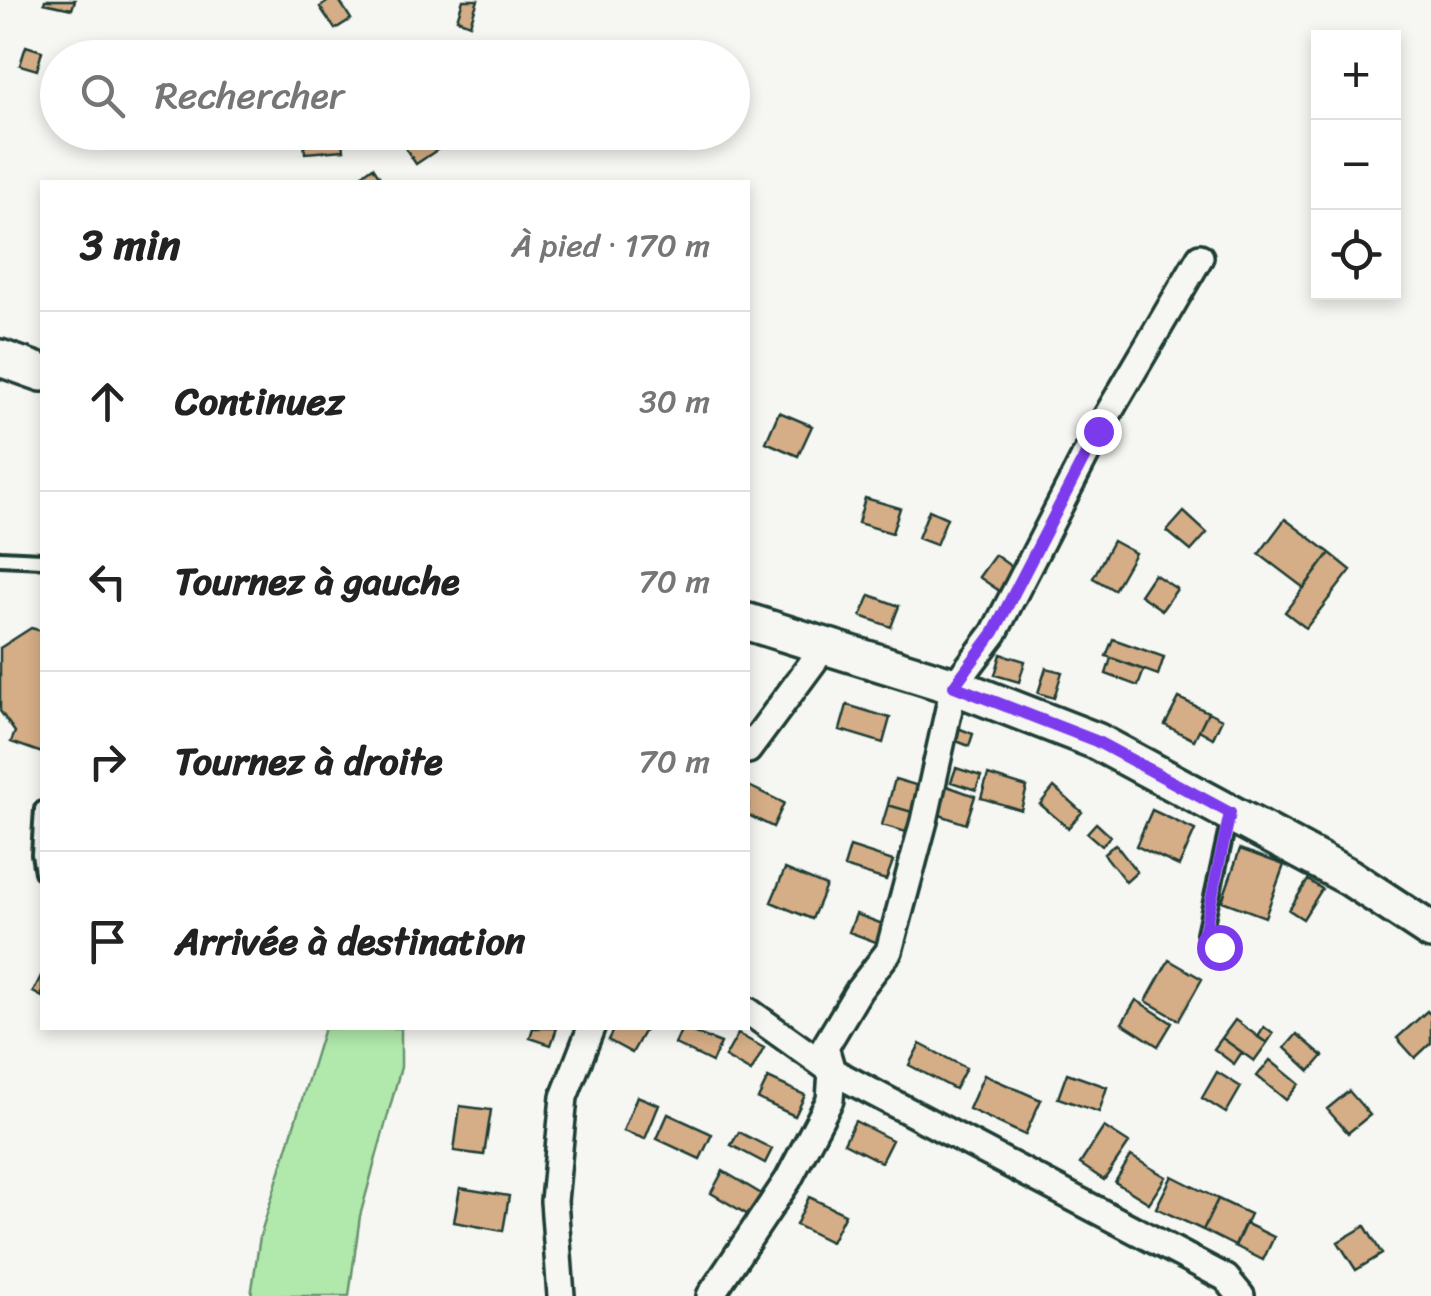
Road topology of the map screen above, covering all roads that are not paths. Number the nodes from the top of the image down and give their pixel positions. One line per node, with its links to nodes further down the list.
1 (1200, 256): 8 (street)
2 (0, 358): 3 (main road)
3 (40, 372)
4 (0, 558): 5 (lane)
5 (40, 560)
6 (750, 623): 7 (main road)
7 (825, 646): 8 (main road); 9 (street)
8 (954, 686): 10 (main road); 15 (street)
9 (750, 747)
10 (1230, 813): 11 (main road); 12 (lane)
11 (1431, 931)
12 (1219, 947)
13 (750, 1013): 15 (street)
14 (590, 1030): 16 (street)
15 (832, 1071): 17 (street); 18 (street)
16 (560, 1296)
17 (710, 1296)
18 (1240, 1296)

